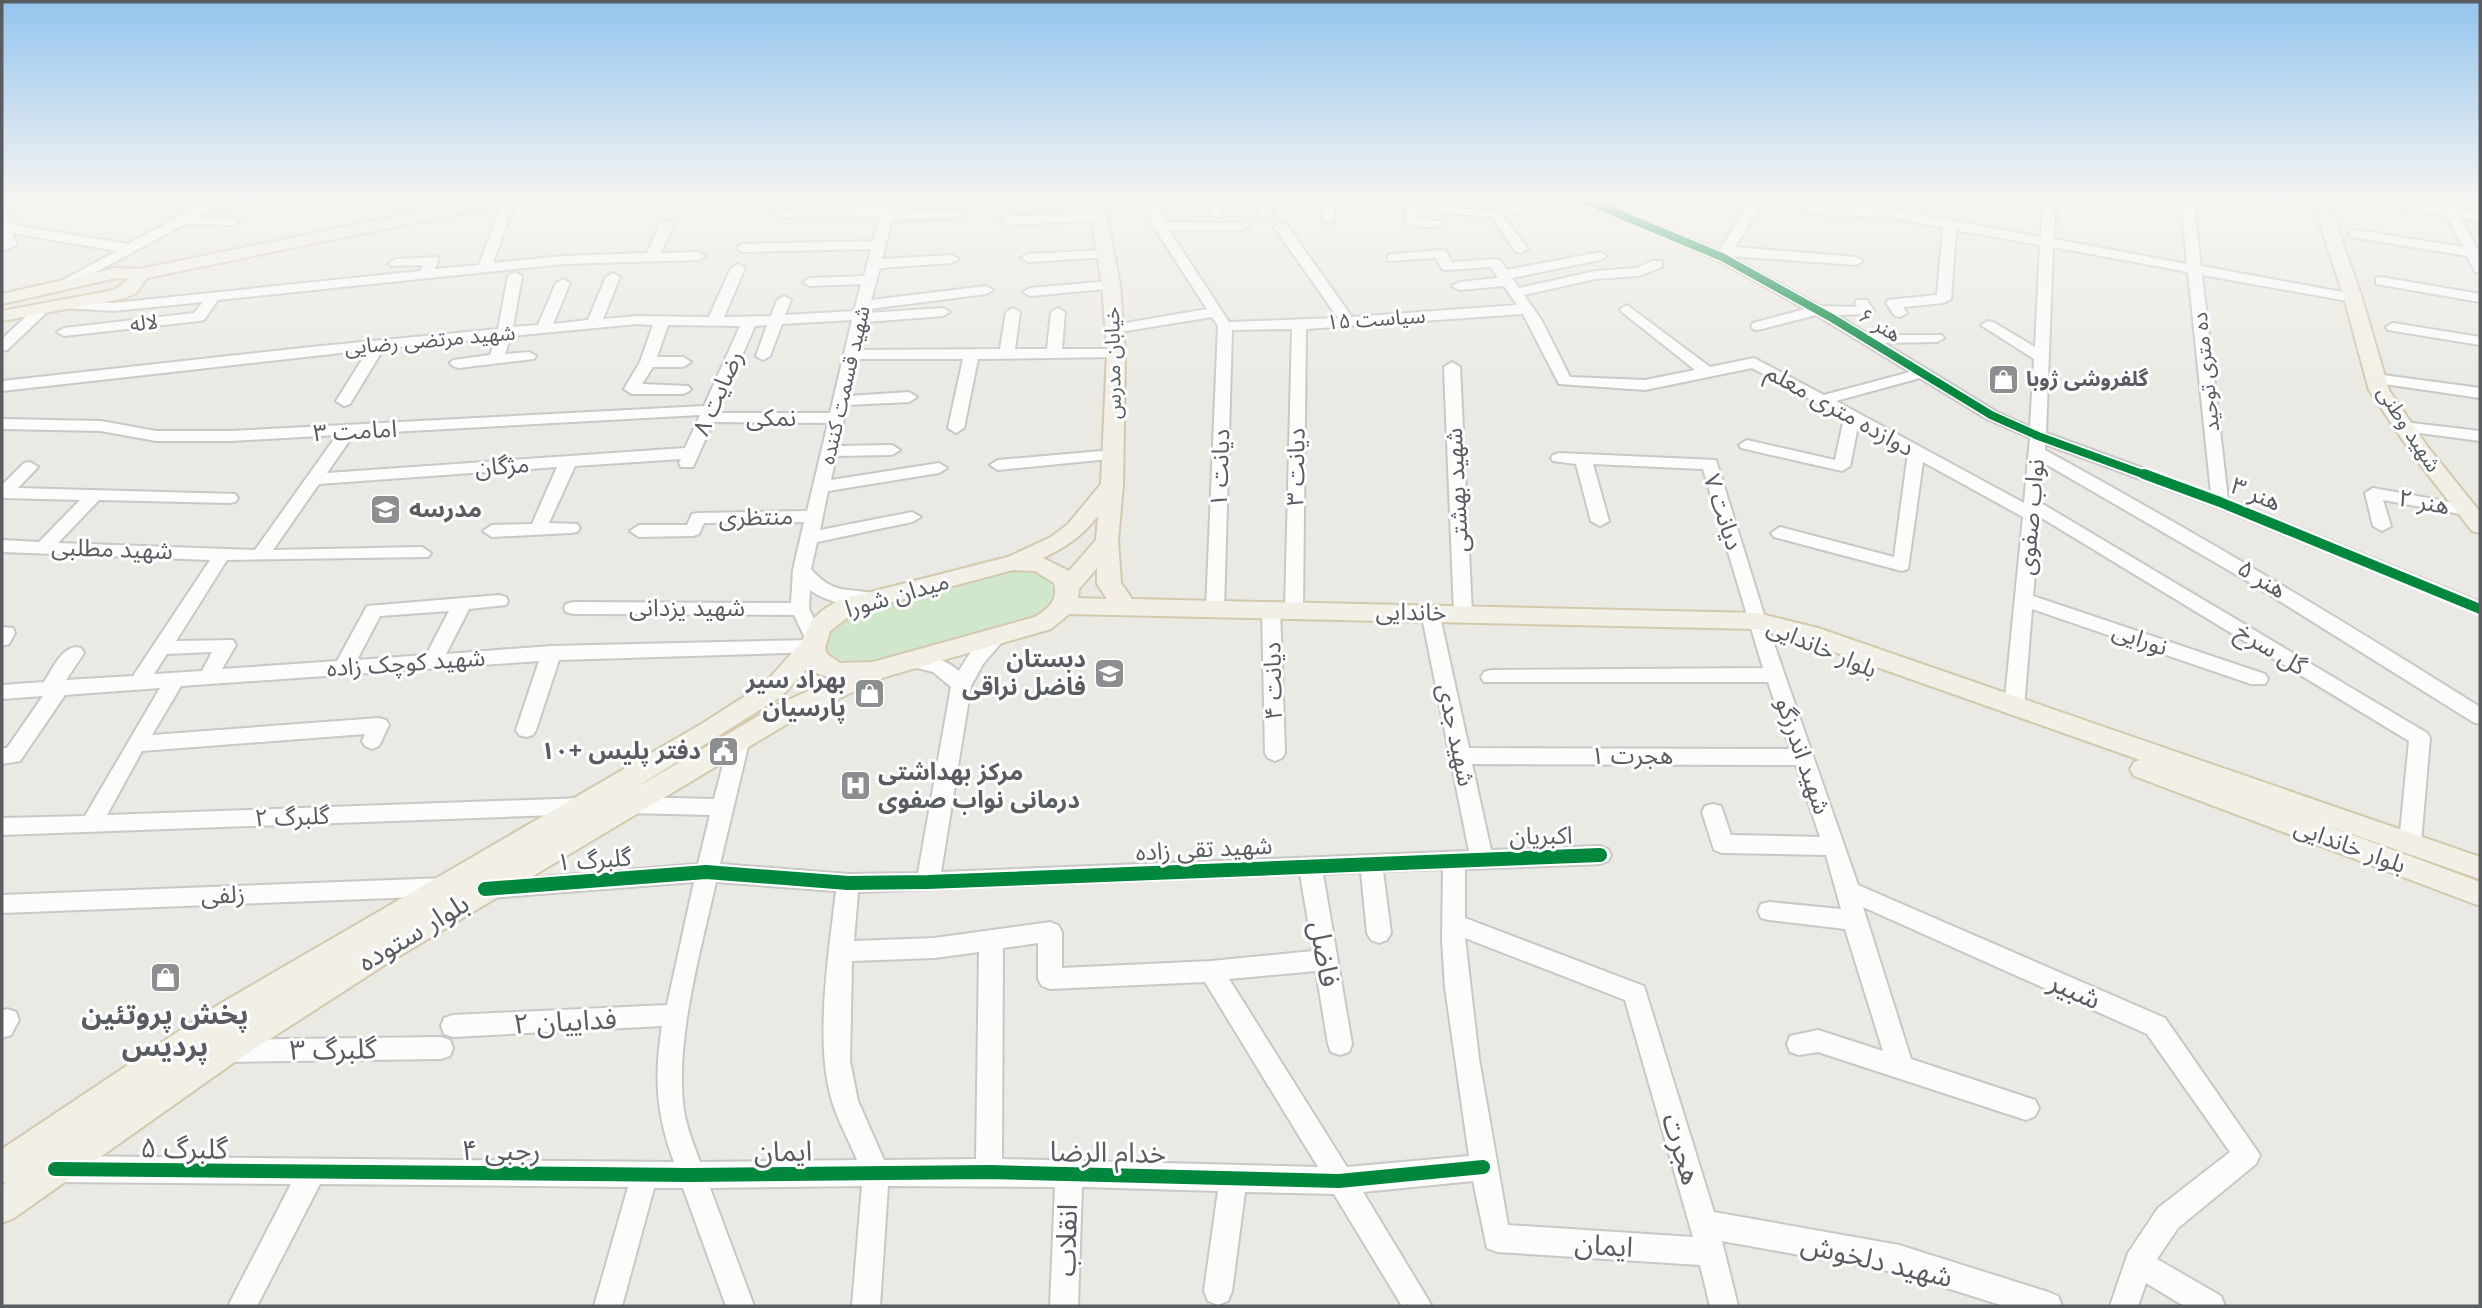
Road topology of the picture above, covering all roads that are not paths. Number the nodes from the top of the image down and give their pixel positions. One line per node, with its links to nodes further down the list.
1 (109, 261): 36 (street)
2 (132, 261): 33 (street)
3 (195, 261): 33 (main road)
4 (423, 261): 22 (street)
5 (431, 261): 29 (street)
6 (487, 261): 27 (street)
7 (555, 261): 27 (street)
8 (757, 261): 23 (street)
9 (875, 261): 24 (street, شهید قسمت کننده)
10 (920, 261): 24 (street)
11 (1107, 261): 39 (main road, خیابان مدرس)
12 (1183, 261): 60 (street)
13 (1305, 261): 62 (street)
14 (1444, 261): 32 (street)
15 (1582, 261): 32 (street)
16 (1737, 261): 52 (street, هنر ۶)
17 (1950, 261): 58 (street)
18 (2046, 261): 87 (street, نواب صفوی)
19 (2151, 261): 28 (street)
20 (2194, 261): 28 (street, ده متری توحید)
21 (2341, 261): 45 (main road, شهید وطنی)
22 (396, 264)
23 (756, 264)
24 (874, 264): 34 (street, شهید قسمت کننده)
25 (1657, 264): 32 (street)
26 (738, 268): 65 (street)
27 (484, 269): 29 (street)
28 (2195, 269): 45 (street); 128 (street, ده متری توحید)
29 (425, 274): 44 (street)
30 (515, 276): 74 (street)
31 (613, 277): 66 (street)
32 (1507, 278): 40 (street); 50 (street, دوازده متری معلم)
33 (133, 279): 36 (main road); 49 (main road)
34 (870, 280): 37 (street); 57 (street, شهید قسمت کننده)
35 (2381, 281): 46 (street)
36 (70, 282): 43 (main road)
37 (810, 282)
38 (564, 283): 71 (street)
39 (1111, 285): 42 (street); 72 (main road, خیابان مدرس)
40 (1460, 286)
41 (986, 290): 57 (street)
42 (1030, 292)
43 (6, 296)
44 (214, 296): 49 (street); 73 (street, لاله)
45 (2353, 298): 95 (main road, شهید وطنی)
46 (2480, 298)
47 (784, 300): 61 (street)
48 (1862, 303): 52 (street)
49 (68, 306): 53 (main road)
50 (1527, 309): 62 (street, سیاست ۱۵); 93 (street, دوازده متری معلم)
51 (1627, 309): 93 (street)
52 (1818, 310): 69 (street); 76 (street, هنر ۶)
53 (40, 311): 59 (main road); 79 (street)
54 (943, 312): 57 (street, شهید مرتضی رضایی)
55 (1013, 312): 80 (street)
56 (1058, 312): 81 (street)
57 (861, 313): 61 (street, شهید مرتضی رضایی); 84 (street, شهید قسمت کننده)
58 (1900, 313)
59 (2, 316)
60 (1221, 319): 67 (street, سیاست ۱۵); 72 (street, سیاست ۱۵); 160 (street, دیانت ۱)
61 (779, 320): 63 (street, شهید مرتضی رضایی); 86 (street)
62 (1347, 320): 67 (street, سیاست ۱۵)
63 (749, 322): 65 (street, شهید مرتضی رضایی); 102 (street, رضایت ۸)
64 (661, 323): 65 (street, شهید مرتضی رضایی); 66 (street, شهید مرتضی رضایی); 89 (street)
65 (714, 323)
66 (593, 325): 71 (street, شهید مرتضی رضایی)
67 (1299, 325): 161 (street, دیانت ۳)
68 (1989, 325): 87 (street)
69 (1758, 326)
70 (2393, 327): 77 (street)
71 (544, 329): 74 (street, شهید مرتضی رضایی)
72 (1114, 329): 82 (main road, خیابان مدرس)
73 (64, 332)
74 (505, 333): 78 (street, شهید مرتضی رضایی); 88 (street)
75 (1937, 338): 76 (street)
76 (1866, 339): 94 (street, هنر ۶)
77 (2480, 341)
78 (379, 345): 96 (street, شهید مرتضی رضایی); 101 (street)
79 (2, 347)
80 (1007, 353): 81 (street); 83 (street)
81 (1054, 353): 82 (street)
82 (1116, 353): 115 (main road, خیابان مدرس)
83 (971, 354): 84 (street); 107 (street)
84 (851, 355): 103 (street, شهید قسمت کننده)
85 (529, 356): 88 (street)
86 (763, 356)
87 (2043, 358): 110 (street, نواب صفوی)
88 (495, 359): 91 (street)
89 (648, 362): 90 (street); 97 (street)
90 (683, 362)
91 (458, 363)
92 (1452, 367): 164 (street, شهید بهشتی)
93 (1707, 372): 100 (street, دوازده متری معلم)
94 (1923, 373): 100 (street); 110 (street, هنر ۶)
95 (2376, 379): 98 (street); 106 (main road, شهید وطنی)
96 (2, 386)
97 (683, 389)
98 (2480, 393)
99 (909, 397): 103 (street)
100 (1822, 400): 104 (street, دوازده متری معلم)
101 (344, 401)
102 (710, 410): 103 (street, نمکی); 108 (street, امامت ۳); 117 (street, رضایت ۸)
103 (839, 410): 113 (street, شهید قسمت کننده)
104 (1852, 417): 111 (street); 114 (street, دوازده متری معلم)
105 (2, 424): 108 (street, امامت ۳)
106 (2403, 426): 109 (street); 130 (main road, شهید وطنی)
107 (956, 428)
108 (347, 432): 123 (street)
109 (2480, 436)
110 (2037, 444): 128 (street, هنر ۳); 129 (street, نواب صفوی); 187 (street, هنر ۵)
111 (1747, 445)
112 (892, 450): 113 (street)
113 (829, 451): 125 (street, شهید قسمت کننده)
114 (1916, 452): 129 (street, دوازده متری معلم); 140 (street)
115 (1113, 456): 120 (street); 124 (main road, خیابان مدرس)
116 (1559, 458): 118 (street, دیانت ۷)
117 (689, 459): 119 (street, مژگان)
118 (1583, 459): 133 (street); 165 (street, دیانت ۷)
119 (568, 462): 123 (street, مژگان); 137 (street)
120 (998, 465)
121 (30, 467): 126 (street)
122 (939, 468): 125 (street)
123 (312, 480): 147 (street)
124 (1112, 485): 142 (main road, خیابان مدرس); 148 (main road)
125 (821, 488): 131 (street, شهید قسمت کننده)
126 (95, 495): 127 (street); 143 (street)
127 (229, 498)
128 (2220, 502): 151 (street, هنر ۳)
129 (2031, 510): 154 (street, نواب صفوی); 202 (street, گل سرخ)
130 (2466, 510): 134 (street, هنر ۲); 135 (main road, شهید وطنی)
131 (813, 516): 139 (street, منتظری); 141 (street, شهید قسمت کننده)
132 (912, 517): 141 (street)
133 (1600, 521)
134 (2382, 526)
135 (2480, 526)
136 (571, 528): 137 (street)
137 (538, 529): 138 (street)
138 (492, 531)
139 (639, 531)
140 (1780, 533)
141 (809, 538): 149 (street, شهید قسمت کننده)
142 (1107, 541): 150 (main road); 157 (main road, خیابان مدرس)
143 (44, 547): 144 (street, شهید مطلبی); 145 (street, شهید مطلبی)
144 (6, 550)
145 (223, 553): 147 (street, شهید مطلبی); 170 (street)
146 (422, 553): 147 (street, شهید مطلبی)
147 (260, 556)
148 (1013, 563): 150 (main road, میدان شورا); 153 (main road, میدان شورا)
149 (802, 570): 153 (street); 159 (street, شهید قسمت کننده)
150 (1066, 597): 157 (main road, خاندایی); 167 (main road)
151 (2455, 598): 152 (street); 162 (street)
152 (2480, 598)
153 (872, 599): 169 (main road, میدان شورا)
154 (2023, 599): 180 (street, نورایی); 186 (street, نواب صفوی)
155 (499, 601): 156 (street)
156 (462, 604): 174 (street); 175 (street)
157 (1125, 607): 160 (main road, خاندایی)
158 (573, 608): 159 (street, شهید یزدانی)
159 (800, 609): 169 (street)
160 (1215, 609): 161 (main road, خاندایی)
161 (1282, 609): 163 (main road, خاندایی); 192 (street, دیانت ۴)
162 (2480, 609)
163 (1430, 612): 164 (main road, خاندایی); 194 (street, شهید جدی)
164 (1463, 613): 165 (main road, خاندایی)
165 (1757, 621): 177 (street, شهید اندرزگو); 186 (main road, بلوار خاندایی); 216 (main road, بلوار خاندایی)
166 (2, 633): 168 (street)
167 (998, 636): 173 (main road); 183 (street)
168 (2, 639)
169 (812, 641): 172 (street, شهید کوچک زاده); 176 (main road); 197 (main road, بلوار ستوده)
170 (160, 648): 179 (street); 182 (street)
171 (74, 653): 184 (street)
172 (551, 653): 174 (street, شهید کوچک زاده); 188 (street)
173 (913, 660): 176 (main road); 183 (street)
174 (433, 661): 175 (street, شهید کوچک زاده)
175 (343, 668): 179 (street, شهید کوچک زاده)
176 (880, 669): 189 (main road, بلوار ستوده)
177 (1775, 675): 178 (street); 195 (street, شهید اندرزگو)
178 (1491, 677)
179 (208, 678): 181 (street, شهید کوچک زاده)
180 (2258, 678)
181 (175, 680): 182 (street, شهید کوچک زاده); 191 (street)
182 (139, 682): 184 (street, شهید کوچک زاده)
183 (961, 686): 211 (street)
184 (56, 687): 185 (street, شهید کوچک زاده); 193 (street)
185 (2, 692)
186 (2014, 708): 202 (main road, بلوار خاندایی)
187 (2480, 717)
188 (526, 730)
189 (740, 738): 196 (main road, بلوار ستوده); 198 (street)
190 (372, 741): 191 (street)
191 (136, 744): 200 (street)
192 (1275, 753)
193 (7, 756)
194 (1461, 756): 195 (street, هجرت ۱); 205 (street, شهید جدی)
195 (1802, 757): 203 (street, شهید اندرزگو)
196 (628, 804): 198 (street); 214 (main road, بلوار ستوده)
197 (583, 806): 200 (street, گلبرگ ۲); 213 (main road, بلوار ستوده)
198 (723, 807): 210 (street)
199 (1713, 812): 203 (street)
200 (91, 824): 201 (street, گلبرگ ۲)
201 (2, 827)
202 (2410, 843): 209 (main road, بلوار خاندایی)
203 (1834, 846): 215 (street, شهید اندرزگو)
204 (1600, 855): 205 (street, اکبریان)
205 (1482, 858): 206 (street, شهید تقی زاده)
206 (1454, 859): 207 (street, شهید تقی زاده); 220 (street)
207 (1371, 863): 208 (street, شهید تقی زاده); 221 (street)
208 (1310, 865): 211 (street, شهید تقی زاده); 224 (street, فاضل)
209 (2480, 868)
210 (706, 872): 212 (street, گلبرگ ۱); 214 (street, گلبرگ ۱); 226 (street)
211 (928, 882): 212 (street, شهید تقی زاده)
212 (848, 883): 223 (street)
213 (444, 887): 217 (street, زلفی); 234 (main road, بلوار ستوده)
214 (485, 889): 230 (main road, بلوار ستوده)
215 (1849, 891): 219 (street, شهید اندرزگو); 247 (street, شبیر)
216 (2480, 894)
217 (2, 904)
218 (1769, 911): 219 (street)
219 (1854, 920): 231 (street, شهید اندرزگو)
220 (1455, 924): 233 (street); 245 (street, هجرت)
221 (1379, 933)
222 (991, 940): 223 (street); 225 (street); 237 (street)
223 (841, 951): 239 (street)
224 (1326, 960): 225 (street); 228 (street, فاضل)
225 (1211, 971): 243 (street)
226 (676, 1015): 227 (street, فداییان ۲); 241 (street)
227 (447, 1037): 230 (street, گلبرگ ۳)
228 (1340, 1044)
229 (1799, 1044): 231 (street)
230 (225, 1051): 235 (main road, بلوار ستوده)
231 (1901, 1068): 232 (street)
232 (2026, 1108)
233 (1483, 1167): 243 (street, خدام الرضا); 246 (street, ایمان)
234 (2, 1168)
235 (55, 1169): 236 (street, گلبرگ ۵); 244 (main road, بلوار ستوده)
236 (312, 1172): 238 (street, رجبی ۴); 249 (street)
237 (989, 1172): 239 (street, خدام الرضا); 240 (street, خدام الرضا)
238 (646, 1173): 241 (street, رجبی ۴); 250 (street)
239 (876, 1173): 241 (street, ایمان); 252 (street)
240 (1069, 1174): 242 (street, خدام الرضا); 253 (street, انقلاب)
241 (690, 1175): 251 (street)
242 (1233, 1178): 243 (street, خدام الرضا); 248 (street)
243 (1339, 1181): 254 (street)
244 (2, 1206)
245 (1704, 1224): 246 (street, هجرت); 256 (street, شهید دلخوش)
246 (1712, 1252): 255 (street, هجرت)
247 (2138, 1263): 257 (street); 258 (street)
248 (1218, 1291)
249 (242, 1306)
250 (608, 1306)
251 (740, 1306)
252 (866, 1306)
253 (1064, 1306)
254 (1418, 1306)
255 (1724, 1306)
256 (2048, 1306)
257 (2124, 1306)
258 (2211, 1306)

